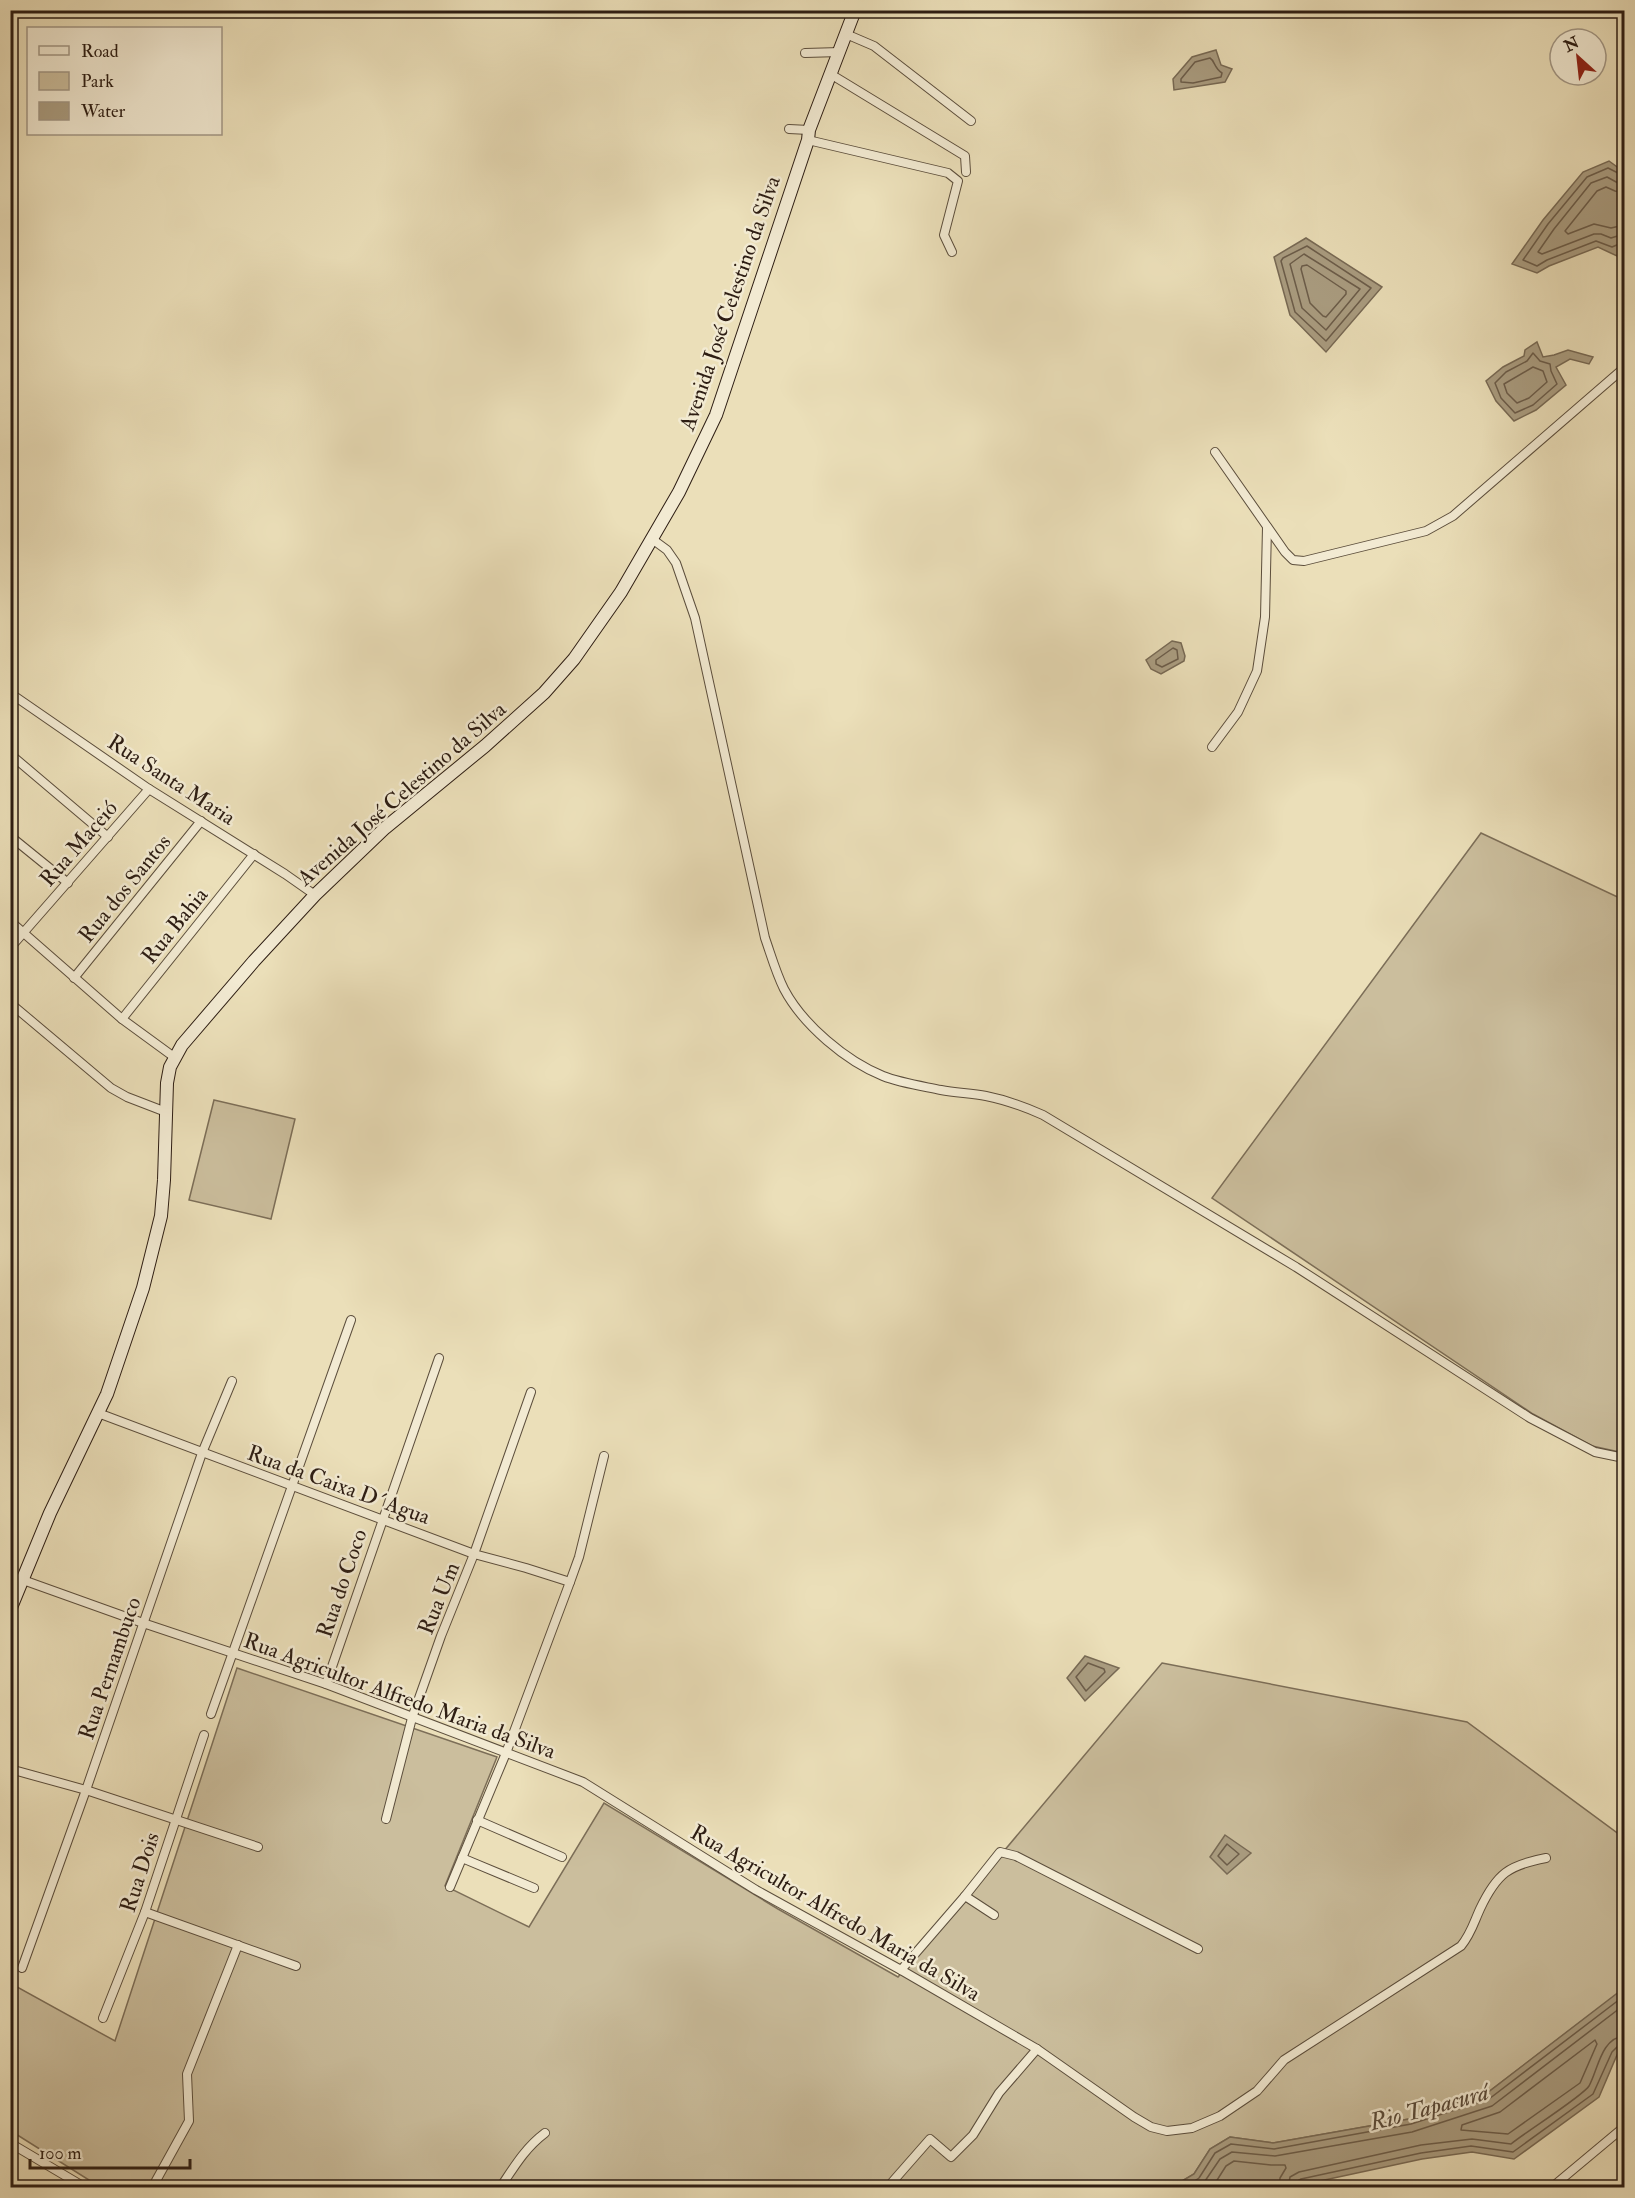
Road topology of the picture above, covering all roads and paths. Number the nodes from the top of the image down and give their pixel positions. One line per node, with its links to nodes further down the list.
1 (855, 10): 2 (street, Avenida José Celestino da Silva)
2 (846, 34): 3 (street, Avenida José Celestino da Silva); 6 (street)
3 (840, 52): 4 (street); 5 (street, Avenida José Celestino da Silva)
4 (805, 53)
5 (832, 75): 8 (street, Avenida José Celestino da Silva); 9 (street)
6 (971, 121)
7 (789, 129): 8 (street)
8 (809, 135): 10 (street); 14 (street, Avenida José Celestino da Silva)
9 (966, 172)
10 (952, 252)
11 (1624, 368): 13 (street)
12 (1215, 452): 13 (street)
13 (1267, 526): 16 (street)
14 (652, 539): 24 (street, Avenida José Celestino da Silva); 40 (street)
15 (10, 693): 18 (street, Rua Santa Maria)
16 (1212, 747)
17 (10, 754): 21 (street)
18 (149, 789): 19 (street, Rua Santa Maria); 21 (street, Rua Maceió)
19 (201, 821): 22 (street, Rua Santa Maria); 28 (street, Rua dos Santos)
20 (10, 836): 23 (street)
21 (108, 837): 23 (street, Rua Maceió)
22 (254, 854): 24 (street, Rua Santa Maria); 30 (street, Rua Bahia)
23 (68, 883): 26 (street, Rua Maceió)
24 (315, 895): 31 (street, Avenida José Celestino da Silva)
25 (10, 921): 26 (street)
26 (23, 932): 27 (street, Rua Maceió); 28 (street)
27 (10, 948)
28 (74, 978): 30 (street)
29 (10, 1003): 32 (street)
30 (122, 1018): 31 (street)
31 (174, 1057): 32 (street, Avenida José Celestino da Silva)
32 (166, 1112): 37 (street, Avenida José Celestino da Silva)
33 (351, 1320): 41 (street)
34 (439, 1358): 42 (street, Rua do Coco)
35 (232, 1381): 38 (street, Rua Pernambuco)
36 (531, 1392): 43 (street, Rua Um)
37 (98, 1413): 38 (street, Rua da Caixa D´Agua); 44 (street, Avenida José Celestino da Silva)
38 (202, 1453): 41 (street, Rua da Caixa D´Agua); 47 (street, Rua Pernambuco)
39 (604, 1456): 45 (street)
40 (1624, 1458)
41 (292, 1486): 42 (street, Rua da Caixa D´Agua); 48 (street)
42 (382, 1518): 43 (street, Rua da Caixa D´Agua); 49 (street, Rua do Coco)
43 (474, 1554): 45 (street, Rua da Caixa D´Agua); 51 (street, Rua Um)
44 (23, 1580): 46 (street, Avenida José Celestino da Silva); 47 (street, Rua Agricultor Alfredo Maria da Silva)
45 (570, 1582): 53 (street)
46 (10, 1610)
47 (143, 1623): 48 (street, Rua Agricultor Alfredo Maria da Silva); 55 (street, Rua Pernambuco)
48 (233, 1653): 49 (street, Rua Agricultor Alfredo Maria da Silva); 50 (street)
49 (326, 1684): 51 (street, Rua Agricultor Alfredo Maria da Silva)
50 (211, 1714)
51 (412, 1718): 53 (street, Rua Agricultor Alfredo Maria da Silva); 57 (street, Rua Um)
52 (204, 1735): 56 (street, Rua Dois)
53 (506, 1753): 58 (street); 72 (street, Rua Agricultor Alfredo Maria da Silva)
54 (10, 1769): 55 (street)
55 (86, 1790): 56 (street); 71 (street, Rua Pernambuco)
56 (174, 1819): 59 (street); 66 (street, Rua Dois)
57 (386, 1819)
58 (477, 1820): 60 (street); 61 (street)
59 (258, 1847)
60 (562, 1857)
61 (462, 1858): 63 (street); 64 (street)
62 (1546, 1858): 74 (street, Rua Agricultor Alfredo Maria da Silva)
63 (450, 1887)
64 (534, 1888)
65 (965, 1896): 67 (street); 69 (street); 72 (street)
66 (146, 1912): 68 (street); 73 (street, Rua Dois)
67 (994, 1915)
68 (238, 1945): 70 (street); 80 (street)
69 (1198, 1949)
70 (296, 1966)
71 (22, 1968)
72 (902, 1970): 74 (street, Rua Agricultor Alfredo Maria da Silva)
73 (103, 2018)
74 (1037, 2049): 82 (street)
75 (1624, 2127): 83 (street)
76 (545, 2133): 81 (street)
77 (10, 2143): 78 (street)
78 (73, 2184): 79 (street)
79 (86, 2187)
80 (152, 2187)
81 (500, 2187)
82 (887, 2187)
83 (1551, 2187)

